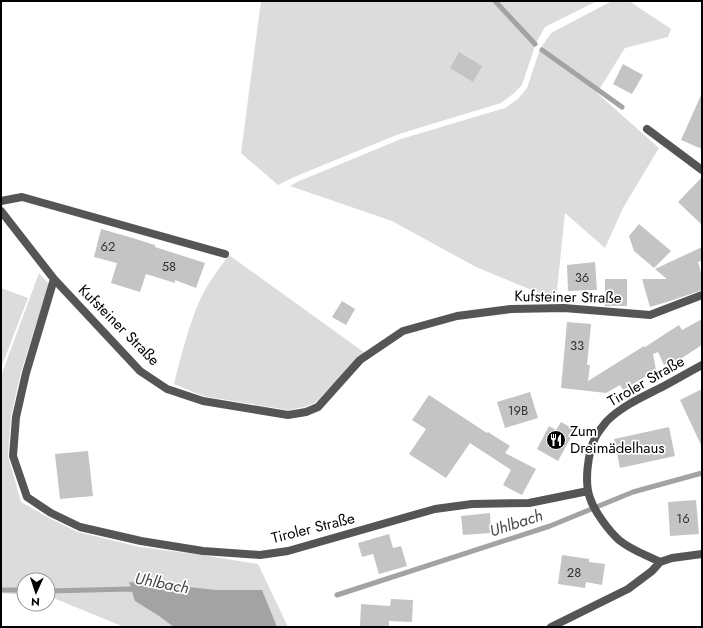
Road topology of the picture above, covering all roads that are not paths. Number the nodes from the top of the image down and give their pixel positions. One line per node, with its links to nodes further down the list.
1 (647, 129): 2 (street)
2 (702, 170)
3 (1, 201): 5 (street)
4 (1, 211): 6 (street, Kufsteiner Straße)
5 (225, 254)
6 (54, 279): 7 (street, Kufsteiner Straße); 9 (street, Tiroler Straße)
7 (702, 295)
8 (702, 365): 9 (street, Tiroler Straße)
9 (589, 495): 11 (street, Tiroler Straße)
10 (702, 554): 11 (street)
11 (660, 562): 12 (street)
12 (551, 627)

